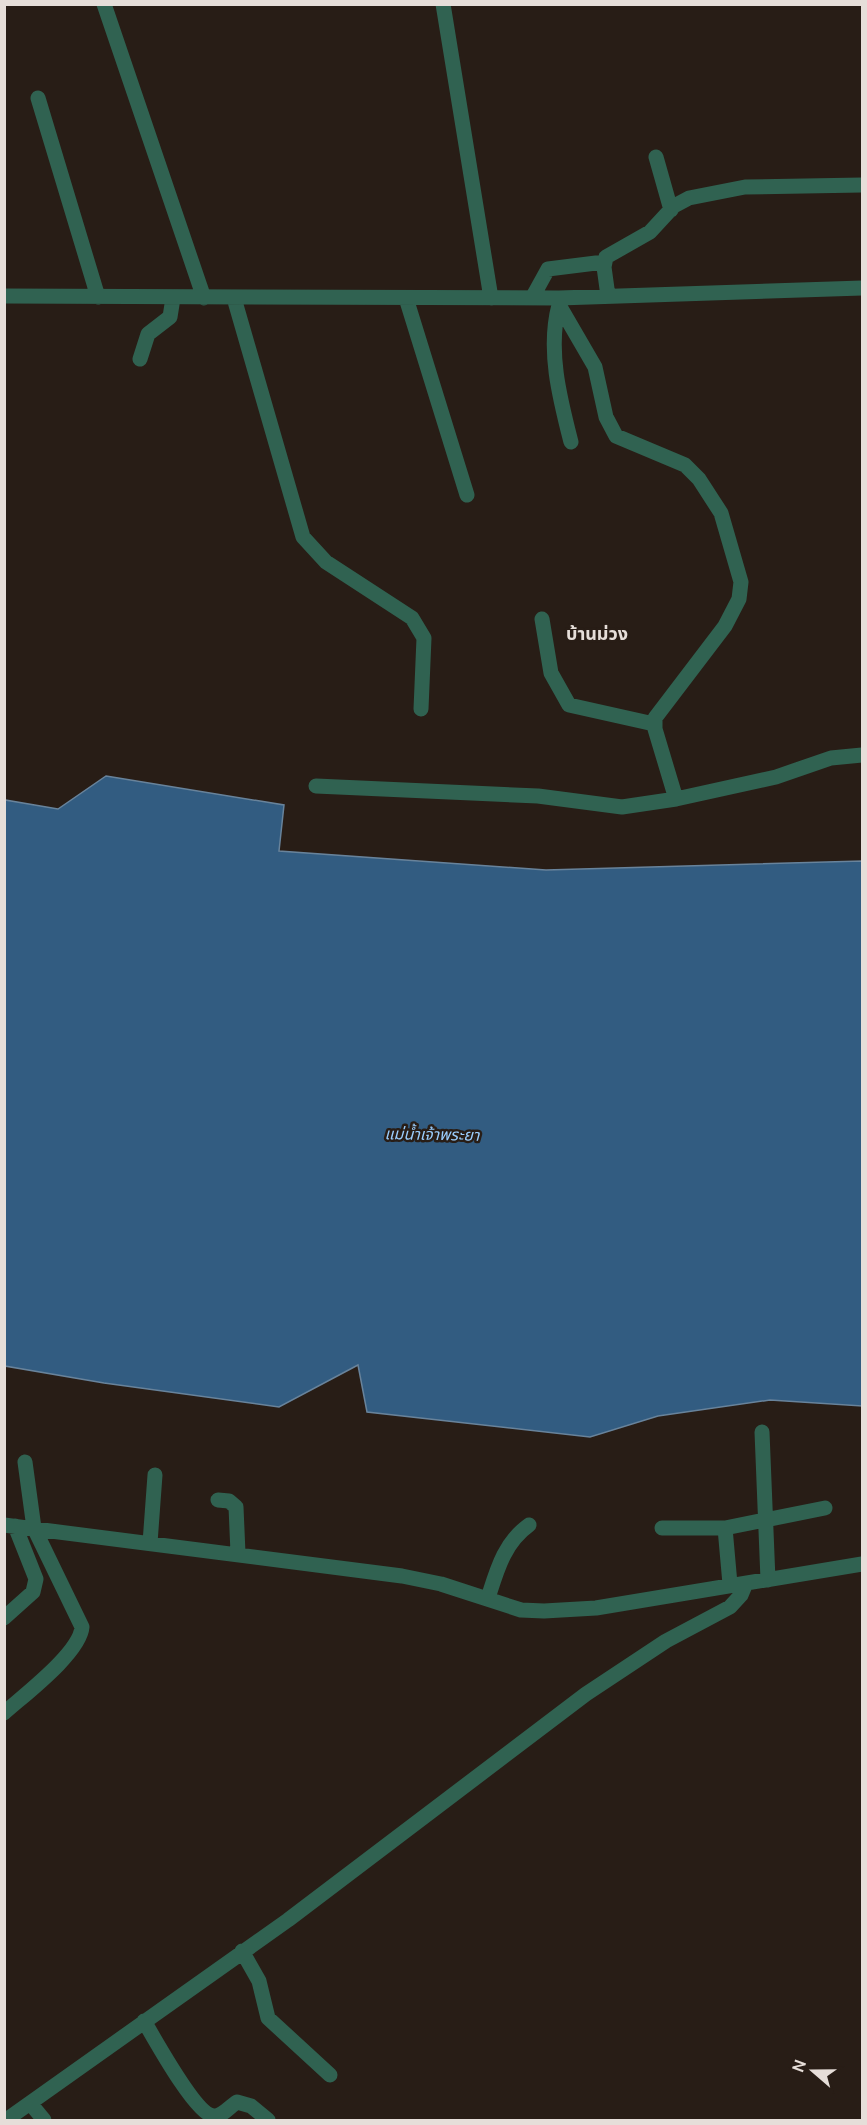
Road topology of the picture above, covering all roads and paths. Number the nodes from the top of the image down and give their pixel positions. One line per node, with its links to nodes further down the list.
1 (104, 4): 13 (street)
2 (443, 4): 16 (street)
3 (38, 98): 11 (street)
4 (656, 157): 6 (street)
5 (862, 185): 6 (street)
6 (671, 210): 7 (street)
7 (599, 262): 10 (street); 17 (street)
8 (862, 288): 10 (street)
9 (4, 296): 11 (street)
10 (608, 296): 18 (street)
11 (98, 297): 12 (street)
12 (173, 298): 13 (street); 19 (street)
13 (204, 298): 14 (street)
14 (234, 298): 15 (street); 23 (street)
15 (406, 298): 16 (street); 21 (street)
16 (491, 298): 17 (street)
17 (532, 298): 18 (street)
18 (559, 301): 20 (street); 24 (street)
19 (140, 359)
20 (571, 442)
21 (467, 495)
22 (542, 619): 24 (street)
23 (421, 710)
24 (654, 724): 27 (street)
25 (862, 754): 27 (street)
26 (316, 786): 27 (street)
27 (676, 799)
28 (762, 1432): 33 (street)
29 (25, 1462): 36 (street)
30 (155, 1475): 39 (street)
31 (218, 1500): 40 (street)
32 (825, 1508): 33 (street)
33 (765, 1522): 38 (street); 42 (street)
34 (10, 1525): 36 (street); 46 (street)
35 (529, 1525): 45 (street)
36 (34, 1528): 39 (street); 47 (street)
37 (662, 1528): 38 (street)
38 (725, 1528): 44 (street)
39 (150, 1543): 40 (street)
40 (238, 1553): 45 (street)
41 (862, 1564): 42 (street)
42 (768, 1580): 43 (street)
43 (746, 1583): 44 (street); 48 (street)
44 (730, 1584): 45 (street)
45 (488, 1598)
46 (4, 1618)
47 (4, 1713)
48 (242, 1951): 49 (street); 50 (street)
49 (144, 2021): 51 (street); 54 (street)
50 (330, 2075)
51 (30, 2103): 52 (street); 53 (street)
52 (6, 2121)
53 (44, 2121)
54 (268, 2121)

